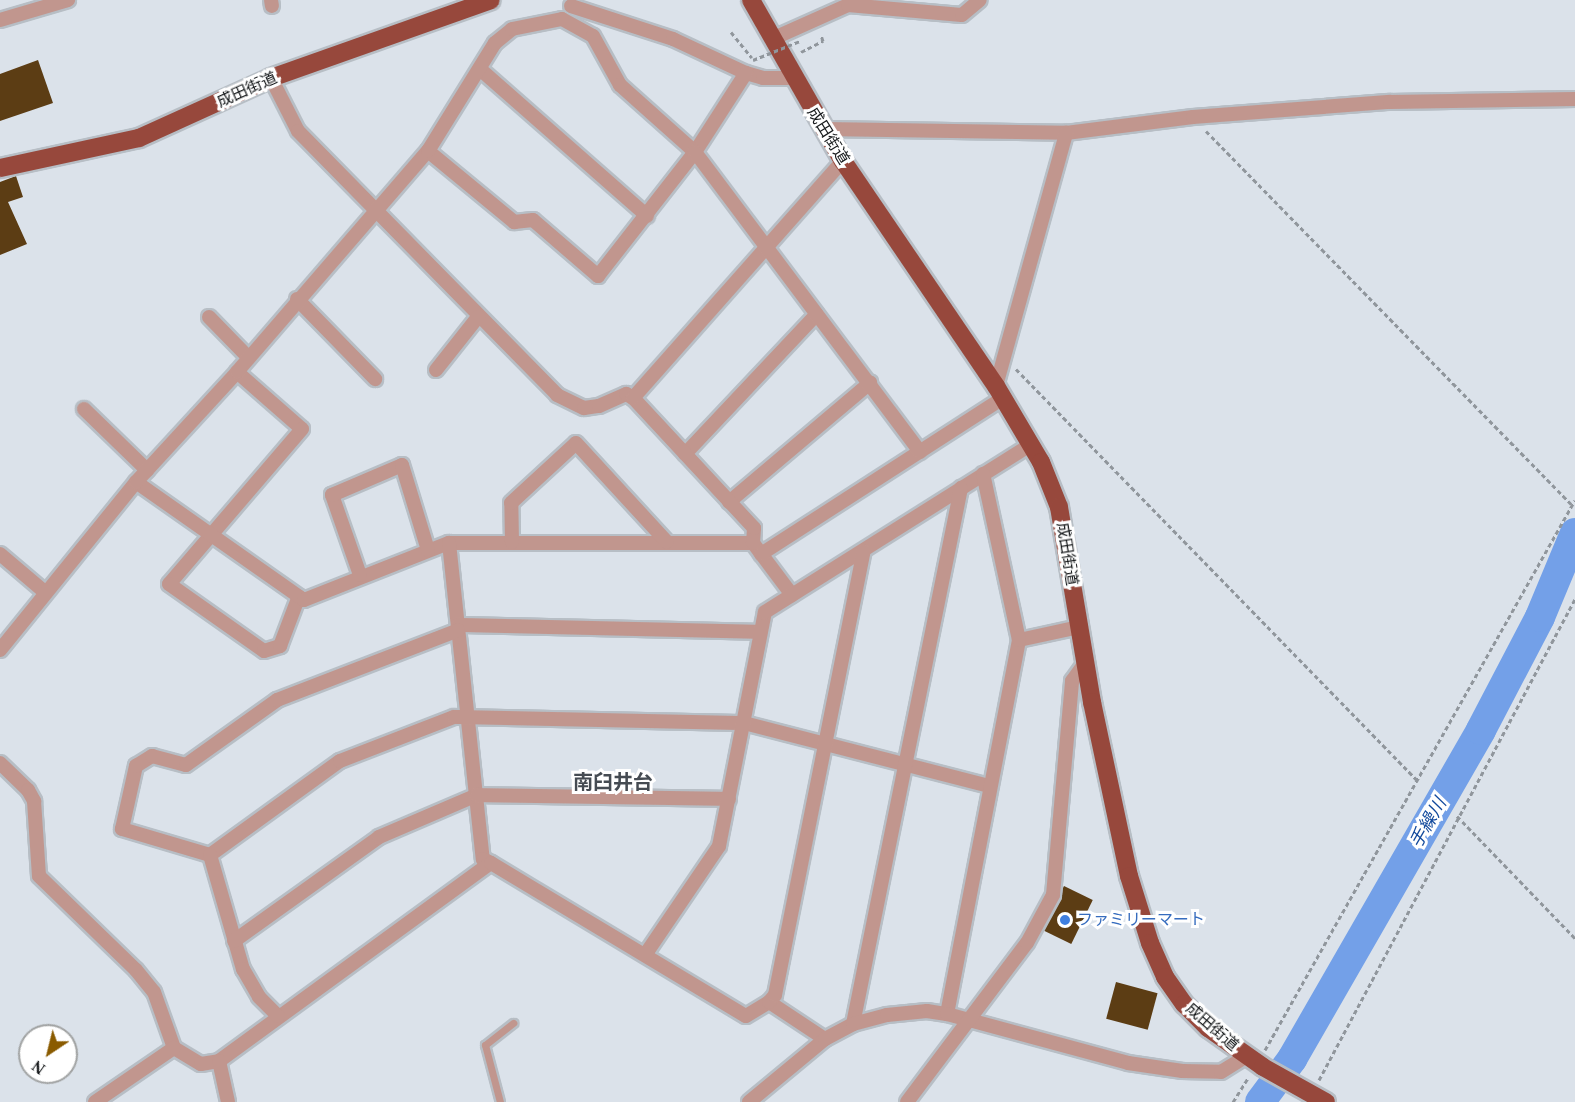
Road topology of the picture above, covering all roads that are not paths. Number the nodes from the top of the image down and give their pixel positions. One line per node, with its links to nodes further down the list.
1 (68, 0): 9 (street)
2 (491, 0): 13 (highway, 成田街道)
3 (752, 0): 10 (highway, 成田街道)
4 (980, 0): 7 (street)
5 (571, 3): 8 (street); 12 (street)
6 (832, 6): 7 (street); 10 (street)
7 (936, 7)
8 (562, 19): 11 (street); 19 (street)
9 (0, 21)
10 (772, 39): 14 (highway, 成田街道)
11 (481, 70): 18 (street); 23 (street)
12 (746, 73): 14 (street); 19 (street)
13 (272, 78): 21 (highway, 成田街道); 22 (street)
14 (793, 78): 16 (highway, 成田街道)
15 (1575, 99): 17 (street)
16 (823, 129): 17 (street); 20 (highway, 成田街道)
17 (1066, 133): 34 (street)
18 (428, 151): 22 (street); 23 (street)
19 (695, 152): 23 (street); 24 (street)
20 (843, 160): 24 (street); 34 (highway, 成田街道)
21 (0, 168)
22 (376, 212): 25 (street); 28 (street)
23 (647, 216)
24 (768, 249): 26 (street); 35 (street)
25 (297, 299): 29 (street); 32 (street)
26 (817, 314): 33 (street); 39 (street)
27 (209, 317): 29 (street)
28 (478, 317): 30 (street); 35 (street)
29 (249, 358): 31 (street)
30 (436, 370)
31 (237, 372): 40 (street); 45 (street)
32 (375, 379)
33 (870, 383): 38 (street); 44 (street)
34 (999, 392): 37 (highway, 成田街道); 38 (street)
35 (633, 398): 39 (street)
36 (84, 409): 40 (street)
37 (1032, 444): 41 (street); 58 (highway, 成田街道)
38 (920, 452): 49 (street)
39 (685, 454): 44 (street)
40 (147, 470): 42 (street)
41 (983, 474): 43 (street); 60 (street)
42 (136, 482): 45 (street); 54 (street)
43 (961, 488): 51 (street); 67 (street)
44 (729, 502): 49 (street)
45 (212, 534): 56 (street); 56 (street)
46 (512, 542): 47 (street); 47 (street); 48 (street)
47 (667, 542): 49 (street)
48 (449, 543): 50 (street); 57 (street)
49 (757, 549): 55 (street)
50 (428, 550): 53 (street); 53 (street)
51 (864, 551): 55 (street); 65 (street)
52 (0, 554): 54 (street)
53 (360, 575): 56 (street)
54 (46, 593): 61 (street)
55 (792, 595): 59 (street)
56 (299, 596)
57 (458, 627): 59 (street); 63 (street); 71 (street)
58 (1079, 627): 60 (street); 62 (highway, 成田街道)
59 (759, 632): 64 (street)
60 (1019, 640): 68 (street)
61 (0, 650)
62 (1085, 663): 78 (street); 84 (highway, 成田街道)
63 (470, 716): 64 (street); 69 (street); 71 (street)
64 (744, 723): 65 (street); 70 (street)
65 (825, 744): 67 (street); 75 (street)
66 (0, 763): 82 (street)
67 (905, 764): 68 (street); 80 (street)
68 (990, 786): 76 (street)
69 (477, 795): 70 (street); 72 (street); 73 (street)
70 (729, 799): 74 (street)
71 (210, 855): 73 (street)
72 (491, 863): 74 (street); 77 (street)
73 (234, 941): 77 (street)
74 (645, 955): 75 (street)
75 (769, 1002): 81 (street)
76 (947, 1014): 78 (street); 80 (street)
77 (278, 1016): 83 (street)
78 (971, 1022): 84 (street); 90 (street)
79 (513, 1023): 88 (lane)
80 (853, 1024): 81 (street)
81 (825, 1039): 89 (street)
82 (174, 1048): 83 (street); 86 (street)
83 (219, 1061): 87 (street)
84 (1256, 1062): 85 (highway, 成田街道)
85 (1313, 1095)
86 (95, 1102)
87 (228, 1102)
88 (500, 1102)
89 (748, 1102)
90 (907, 1102)

